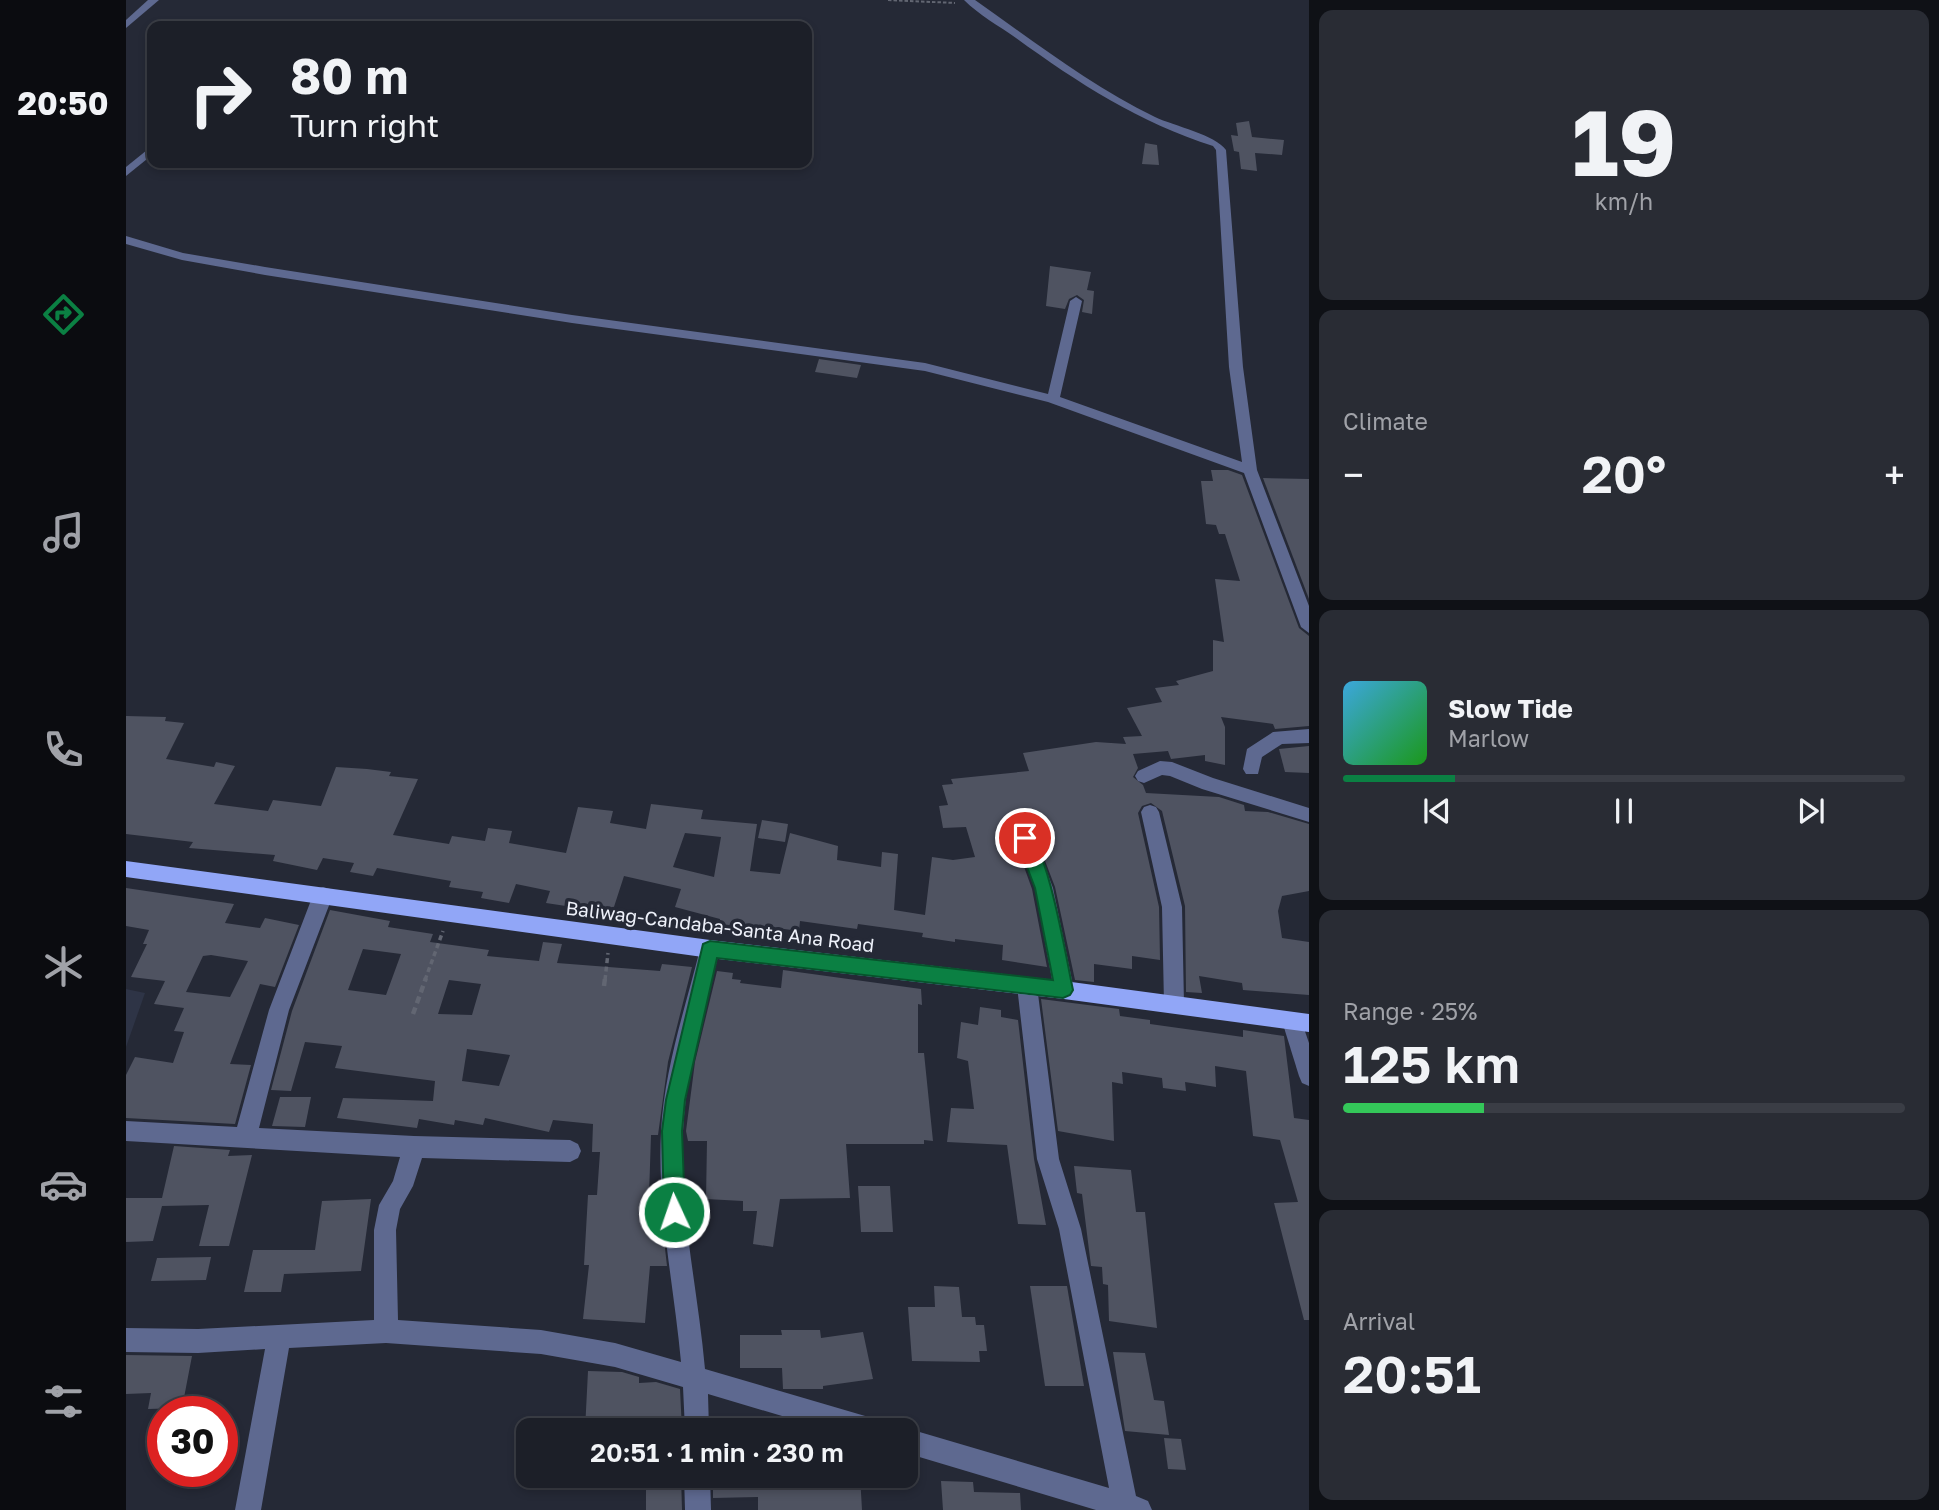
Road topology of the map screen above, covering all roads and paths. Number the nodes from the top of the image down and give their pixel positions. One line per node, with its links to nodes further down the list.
1 (154, 0): 4 (street)
2 (888, 0): 3 (path)
3 (970, 1): 10 (street)
4 (126, 25)
5 (147, 154): 6 (street)
6 (126, 173)
7 (126, 240): 9 (street)
8 (1076, 301): 9 (street)
9 (1053, 399): 10 (street)
10 (1250, 470): 11 (street)
11 (1309, 627)
12 (1309, 736): 13 (street)
13 (1252, 769)
14 (1143, 775): 16 (street)
15 (1150, 812): 26 (street)
16 (1309, 815)
17 (1025, 838): 25 (street)
18 (126, 869): 19 (main road, Baliwag-Candaba-Santa Ana Road)
19 (323, 895): 20 (main road, Baliwag-Candaba-Santa Ana Road); 31 (street)
20 (449, 914): 21 (main road, Baliwag-Candaba-Santa Ana Road); 27 (path)
21 (611, 936): 22 (main road, Baliwag-Candaba-Santa Ana Road); 23 (path)
22 (710, 949): 24 (main road, Baliwag-Candaba-Santa Ana Road); 37 (street)
23 (604, 986)
24 (1027, 986): 25 (main road, Baliwag-Candaba-Santa Ana Road); 42 (street)
25 (1063, 990): 26 (main road, Baliwag-Candaba-Santa Ana Road)
26 (1174, 1004): 28 (main road, Baliwag-Candaba-Santa Ana Road)
27 (413, 1014)
28 (1300, 1022): 29 (street)
29 (1309, 1076)
30 (126, 1131): 31 (street)
31 (245, 1139): 32 (street)
32 (414, 1147): 33 (street); 34 (street)
33 (570, 1151)
34 (386, 1331): 35 (street); 37 (street)
35 (279, 1336): 36 (street); 43 (street)
36 (126, 1340)
37 (696, 1377): 38 (street); 39 (street)
38 (697, 1418)
39 (832, 1418)
40 (918, 1444): 42 (street)
41 (697, 1488): 44 (street)
42 (1132, 1508)
43 (248, 1510)
44 (698, 1510)

